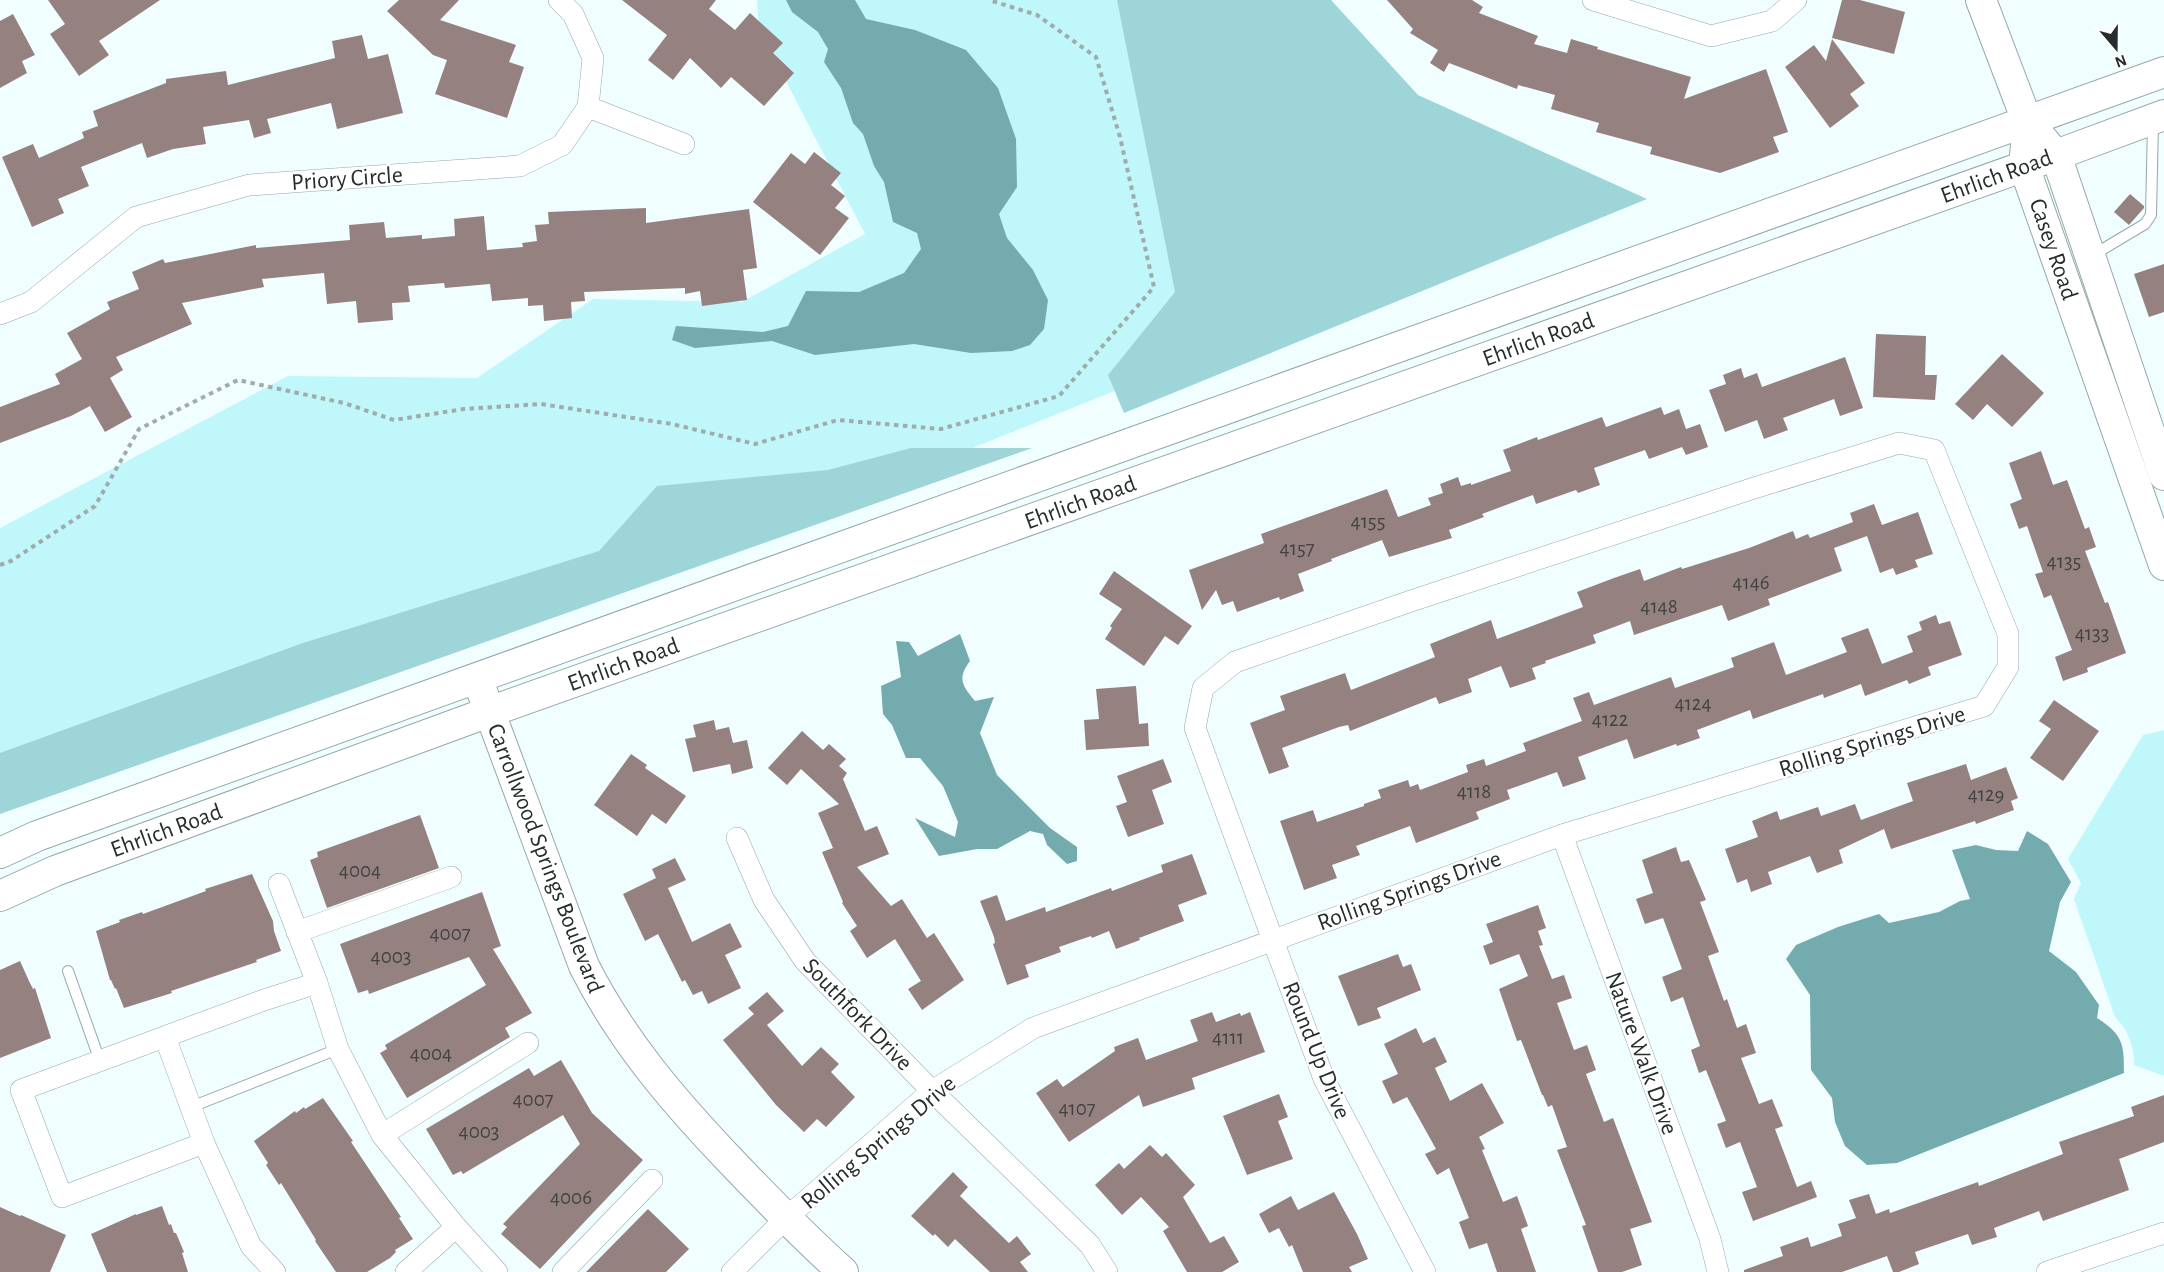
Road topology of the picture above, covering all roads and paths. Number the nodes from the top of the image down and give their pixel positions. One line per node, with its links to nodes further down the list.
1 (560, 0): 7 (street, Priory Circle)
2 (989, 0): 16 (path)
3 (1593, 0): 4 (street)
4 (1796, 0)
5 (1981, 0): 9 (main road)
6 (2164, 72): 9 (main road, Ehrlich Road)
7 (588, 107): 10 (street); 14 (street, Priory Circle)
8 (2159, 117): 11 (main road, Ehrlich Road); 13 (lane)
9 (2027, 121): 11 (main road, Casey Road); 12 (main road, Casey Road); 18 (main road, Ehrlich Road)
10 (684, 144)
11 (2056, 155): 12 (main road, Ehrlich Road); 13 (main road, Casey Road)
12 (2024, 166): 17 (main road, Casey Road); 19 (main road, Ehrlich Road)
13 (2090, 257): 15 (main road, Casey Road)
14 (0, 314)
15 (2164, 475)
16 (0, 565)
17 (2164, 566)
18 (477, 678): 19 (main road, Carrollwood Springs Boulevard); 23 (main road, Ehrlich Road)
19 (489, 712): 26 (main road, Ehrlich Road); 40 (main road, Carrollwood Springs Boulevard)
20 (1228, 819): 21 (street, Rolling Springs Drive); 28 (street, Round Up Drive)
21 (1562, 835): 28 (street, Rolling Springs Drive); 51 (street, Nature Walk Drive)
22 (737, 838): 35 (street, Southfork Drive)
23 (0, 853)
24 (451, 877): 27 (street)
25 (279, 884): 27 (street)
26 (0, 896)
27 (297, 932): 30 (street)
28 (1273, 940): 35 (street, Rolling Springs Drive); 50 (street, Round Up Drive)
29 (68, 971): 34 (lane)
30 (317, 983): 31 (street); 33 (street)
31 (165, 1037): 34 (street); 36 (street)
32 (528, 1043): 37 (street)
33 (338, 1049): 36 (lane); 37 (street)
34 (100, 1061): 38 (street)
35 (932, 1091): 40 (street, Rolling Springs Drive); 49 (street, Southfork Drive)
36 (191, 1107): 38 (street)
37 (382, 1136): 41 (street)
38 (204, 1143): 44 (street)
39 (652, 1180): 46 (street)
40 (785, 1219): 47 (street, Rolling Springs Drive); 48 (main road, Carrollwood Springs Boulevard)
41 (456, 1227): 43 (street); 45 (street)
42 (2164, 1233): 52 (street)
43 (409, 1271)
44 (275, 1272)
45 (496, 1272)
46 (563, 1272)
47 (732, 1272)
48 (843, 1272)
49 (1107, 1272)
50 (1425, 1272)
51 (1718, 1272)
52 (2047, 1272)

